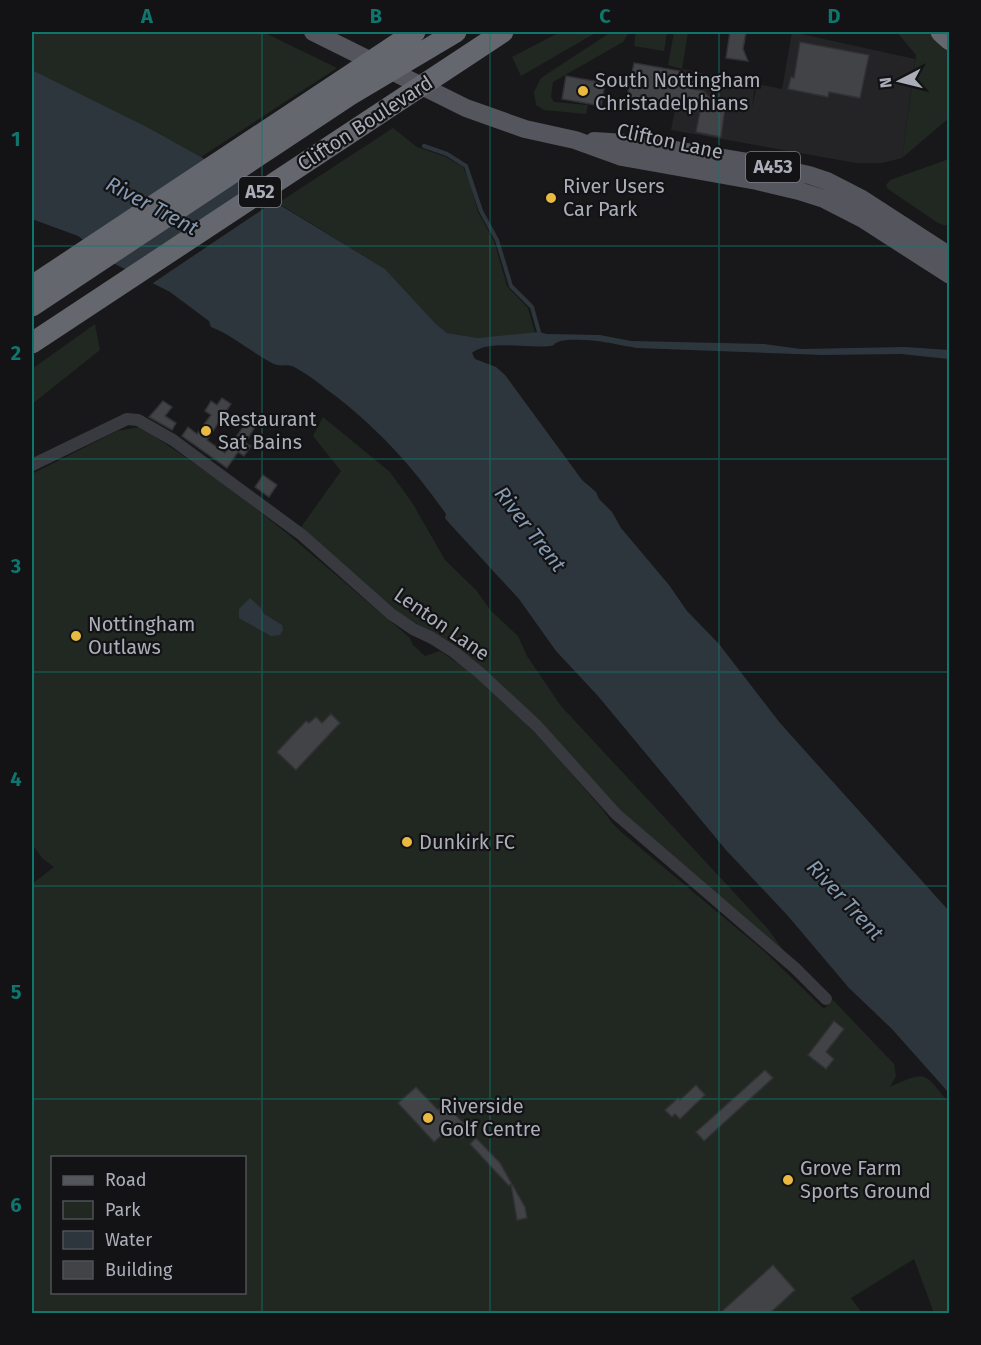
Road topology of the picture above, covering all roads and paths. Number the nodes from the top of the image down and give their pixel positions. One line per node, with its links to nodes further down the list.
1 (313, 32): 7 (main road, Clifton Lane / A453)
2 (415, 32): 10 (highway, A52)
3 (456, 32): 11 (highway, Clifton Boulevard / A52)
4 (941, 32): 6 (highway)
5 (496, 36): 12 (highway, Clifton Boulevard / A52)
6 (950, 40)
7 (575, 140): 8 (main road, Clifton Lane / A453); 9 (main road, Clifton Lane / A453)
8 (950, 256)
9 (950, 274)
10 (32, 286)
11 (32, 306)
12 (32, 343)
13 (32, 465): 14 (street, Lenton Lane)
14 (826, 999)

